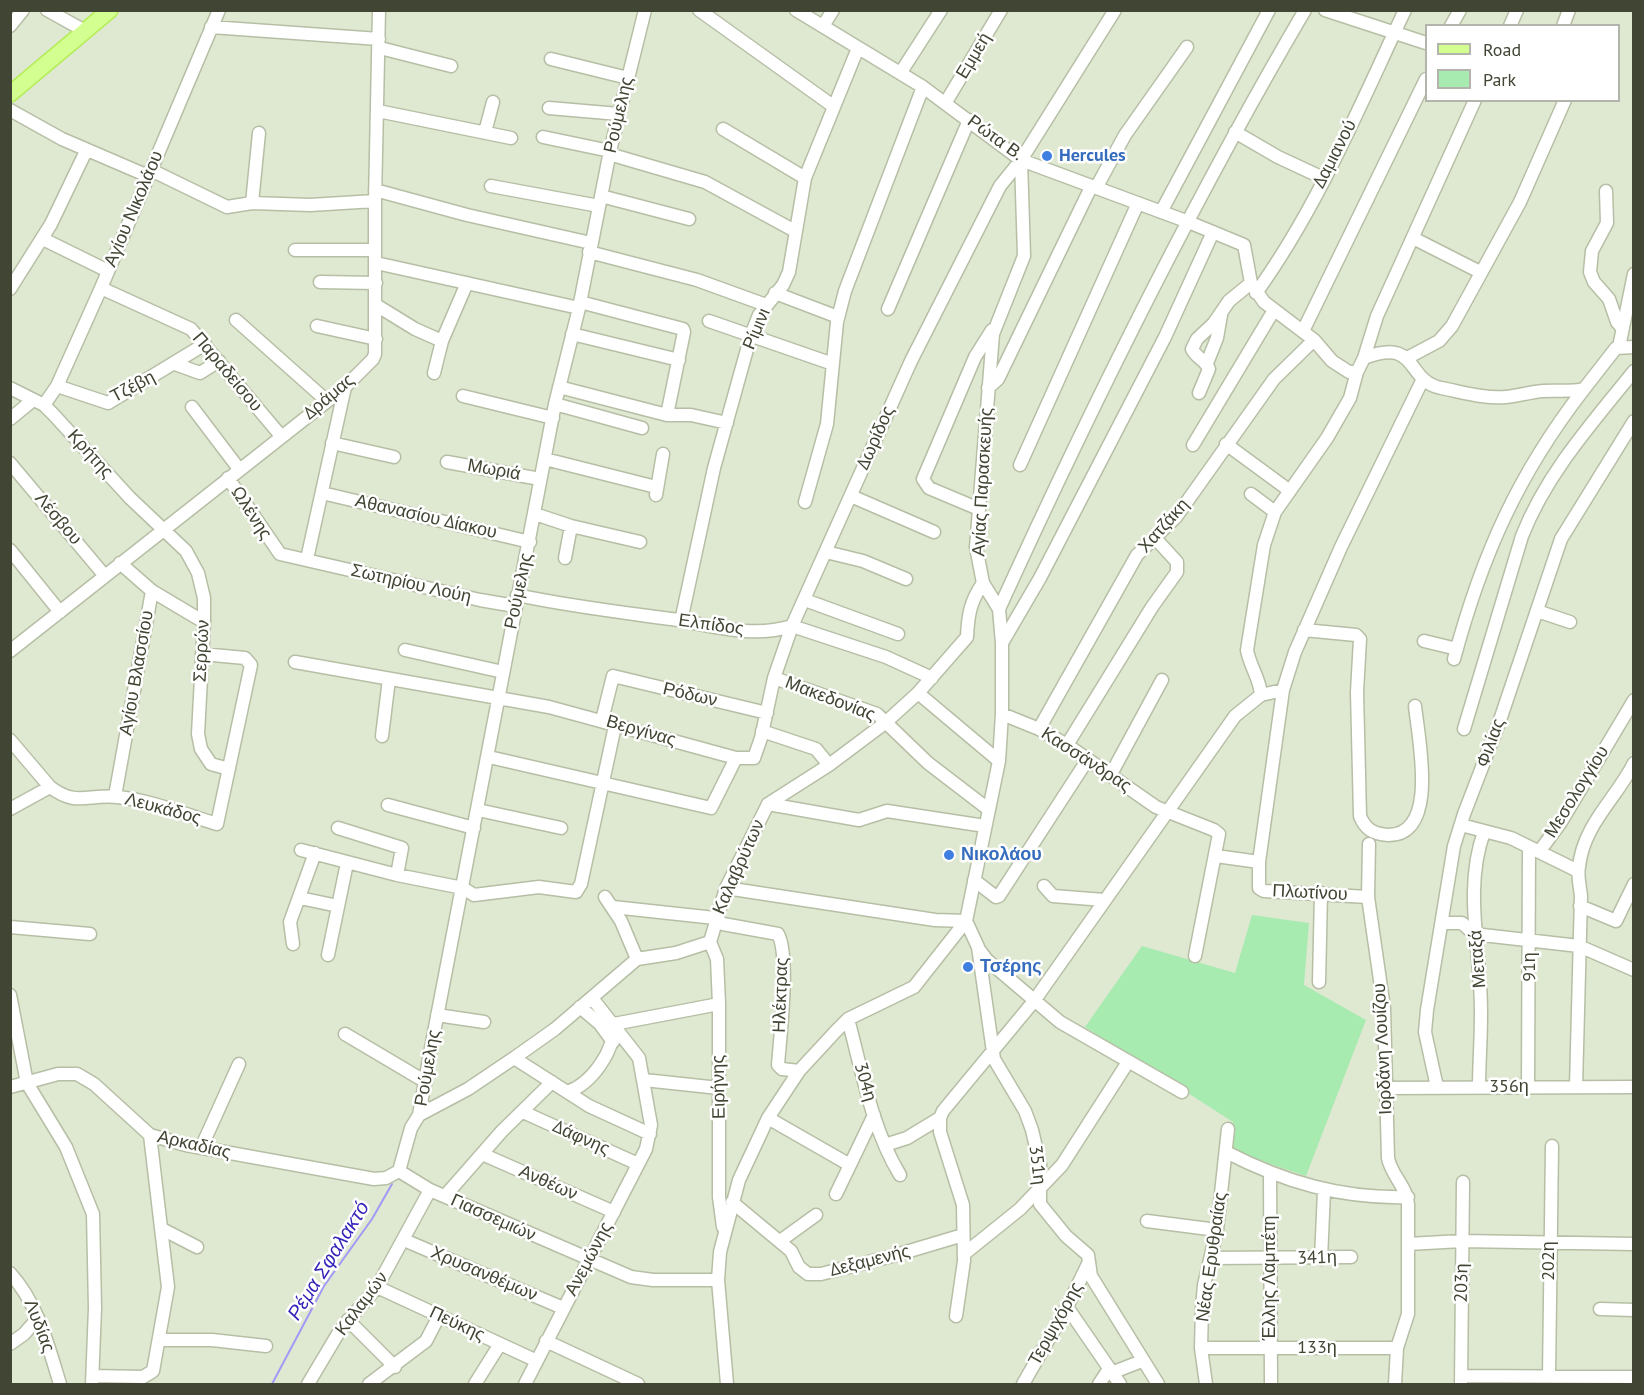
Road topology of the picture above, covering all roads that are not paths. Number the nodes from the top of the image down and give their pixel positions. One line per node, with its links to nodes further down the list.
1 (23, 10): 21 (street)
2 (47, 10): 24 (street)
3 (110, 10): 24 (main road)
4 (219, 10): 23 (street, Αγίου Νικολάου)
5 (380, 10): 26 (street, Δράμας)
6 (645, 10): 33 (street, Ρούμελης)
7 (699, 10): 41 (street)
8 (796, 10): 22 (street, Ρώτα Β.)
9 (833, 10): 22 (street)
10 (941, 10): 32 (street)
11 (1001, 10): 38 (street, Εμμεή)
12 (1115, 10): 55 (street)
13 (1269, 10): 66 (street)
14 (1305, 10): 49 (street)
15 (1325, 10): 25 (street)
16 (1405, 10): 25 (street, Δαμιανού)
17 (1460, 10): 19 (street)
18 (1517, 10): 20 (street)
19 (1452, 24)
20 (1511, 24)
21 (10, 26)
22 (824, 26): 29 (street, Ρώτα Β.)
23 (211, 27): 26 (street); 56 (street, Αγίου Νικολάου)
24 (85, 31): 36 (main road)
25 (1394, 34): 27 (street); 58 (street, Δαμιανού)
26 (380, 43): 31 (street); 44 (street, Δράμας)
27 (1425, 43)
28 (1187, 47): 60 (street)
29 (858, 48): 32 (street, Ρώτα Β.); 41 (street, Ρίμινι)
30 (551, 59): 33 (street)
31 (451, 66)
32 (901, 72): 35 (street, Ρώτα Β.)
33 (628, 78): 45 (street, Ρούμελης)
34 (1425, 81): 98 (street)
35 (923, 87): 38 (street, Ρώτα Β.); 92 (street)
36 (10, 94)
37 (493, 102): 48 (street)
38 (946, 102): 46 (street, Ρώτα Β.)
39 (1474, 102): 71 (street)
40 (1564, 102): 77 (street)
41 (833, 106): 57 (street, Ρίμινι)
42 (549, 108): 45 (street)
43 (10, 110): 53 (street)
44 (378, 111): 48 (street); 62 (street, Δράμας)
45 (619, 114): 54 (street, Ρούμελης)
46 (969, 120): 55 (street, Ρώτα Β.); 89 (street)
47 (723, 129): 57 (street)
48 (485, 132): 52 (street)
49 (1235, 132): 58 (street); 68 (street)
50 (259, 133): 64 (street)
51 (543, 137): 54 (street)
52 (511, 138)
53 (86, 150): 56 (street); 72 (street)
54 (610, 152): 63 (street, Ρούμελης); 69 (street)
55 (1021, 160): 60 (street, Ρώτα Β.); 96 (street, Αγίας Παρασκευής); 152 (street, Δωρίδος)
56 (149, 173): 64 (street); 76 (street, Αγίου Νικολάου)
57 (805, 178): 69 (street, Ρίμινι)
58 (1323, 178): 83 (street, Δαμιανού)
59 (491, 186): 63 (street)
60 (1093, 188): 65 (street, Ρώτα Β.); 122 (street)
61 (1606, 191): 97 (street)
62 (375, 195): 64 (street); 73 (street); 75 (street, Δράμας)
63 (600, 201): 67 (street); 73 (street, Ρούμελης)
64 (252, 203)
65 (1138, 204): 66 (street, Ρώτα Β.); 145 (street)
66 (1161, 212): 68 (street, Ρώτα Β.)
67 (689, 219)
68 (1186, 220): 70 (street, Ρώτα Β.); 174 (street)
69 (795, 231): 85 (street, Ρίμινι)
70 (1213, 232): 83 (street, Ρώτα Β.); 184 (street)
71 (1413, 238): 77 (street); 107 (street)
72 (43, 239): 76 (street); 84 (street)
73 (590, 248): 87 (street, Ρούμελης); 88 (street)
74 (295, 250): 75 (street)
75 (375, 256): 80 (street, Δράμας); 81 (street)
76 (108, 271): 82 (street, Αγίου Νικολάου)
77 (1480, 272): 108 (street)
78 (1634, 274): 97 (street)
79 (320, 282): 80 (street)
80 (376, 283): 86 (street, Δράμας)
81 (467, 283): 87 (street); 103 (street)
82 (101, 288): 104 (street, Παραδείσου); 118 (street, Αγίου Νικολάου)
83 (1254, 288): 90 (street); 91 (street, Δαμιανού)
84 (10, 289)
85 (775, 292): 88 (street, Ρίμινι); 92 (street)
86 (376, 305): 101 (street, Δράμας); 103 (street)
87 (579, 305): 99 (street, Ρούμελης); 109 (street)
88 (766, 305): 100 (street, Ρίμινι)
89 (888, 309)
90 (1274, 310): 98 (street); 139 (street)
91 (1221, 314): 111 (street); 111 (street, Δαμιανού)
92 (838, 317): 113 (street)
93 (236, 320): 126 (street)
94 (709, 321): 100 (street)
95 (317, 326): 101 (street)
96 (995, 326): 122 (street, Αγίας Παρασκευής); 154 (street)
97 (1622, 328): 106 (street)
98 (1303, 331): 102 (street)
99 (572, 334): 109 (street); 120 (street, Ρούμελης)
100 (751, 335): 113 (street); 134 (street, Ρίμινι)
101 (376, 339): 119 (street, Δράμας)
102 (1314, 340): 115 (street); 138 (street, Χατζάκη)
103 (442, 341): 116 (street)
104 (205, 344): 110 (street, Παραδείσου); 112 (street, Τζέβη)
105 (1634, 347): 106 (street)
106 (1616, 348): 123 (street)
107 (1364, 358): 108 (street); 115 (street)
108 (1407, 358): 117 (street)
109 (678, 360): 130 (street)
110 (219, 361): 112 (street); 136 (street, Παραδείσου)
111 (1207, 363): 124 (street)
112 (175, 364): 118 (street, Τζέβη)
113 (834, 364): 153 (street)
114 (1634, 371): 206 (street)
115 (1357, 372): 149 (street)
116 (434, 373)
117 (1422, 381): 123 (street); 181 (street)
118 (57, 386): 127 (street, Αγίου Νικολάου)
119 (345, 387): 126 (street, Δράμας); 137 (street)
120 (559, 387): 128 (street, Ρούμελης); 130 (street)
121 (10, 388): 127 (street, Κρήτης)
122 (988, 388): 154 (street, Αγίας Παρασκευής)
123 (1584, 389): 183 (street)
124 (1199, 393)
125 (463, 396): 131 (street)
126 (327, 401): 136 (street, Δράμας)
127 (38, 402): 132 (street, Αγίου Νικολάου); 158 (street, Κρήτης)
128 (555, 404): 131 (street, Ρούμελης); 135 (street)
129 (192, 407): 146 (street)
130 (667, 414): 134 (street)
131 (553, 418): 142 (street, Ρούμελης)
132 (10, 419)
133 (1634, 421): 175 (street, Φιλίας)
134 (727, 423): 177 (street, Ρίμινι)
135 (642, 428)
136 (281, 436): 146 (street, Δράμας)
137 (332, 443): 141 (street); 150 (street)
138 (1226, 444): 149 (street); 160 (street, Χατζάκη)
139 (1193, 445)
140 (663, 454): 142 (street)
141 (394, 457)
142 (545, 459): 148 (street, Ρούμελης)
143 (447, 462): 148 (street, Μωριά)
144 (10, 463): 168 (street, Λέσβου)
145 (1020, 465)
146 (239, 469): 147 (street, Δράμας)
147 (228, 478): 158 (street, Δράμας); 166 (street, Ωλένης)
148 (540, 479): 156 (street, Ρούμελης)
149 (1290, 492): 155 (street)
150 (322, 493): 161 (street, Αθανασίου Δίακου); 166 (street)
151 (1251, 494): 155 (street)
152 (851, 496): 159 (street); 164 (street, Δωρίδος)
153 (805, 502)
154 (979, 510): 170 (street, Αγίας Παρασκευής)
155 (1275, 512): 196 (street)
156 (536, 514): 157 (street); 161 (street, Ρούμελης)
157 (571, 526): 162 (street); 165 (street)
158 (162, 529): 167 (street, Δράμας); 178 (street, Σερρών)
159 (934, 532)
160 (1155, 537): 205 (street, Χατζάκη); 210 (street)
161 (530, 542): 172 (street, Ρούμελης)
162 (640, 542)
163 (11, 551): 176 (street)
164 (826, 552): 169 (street); 173 (street, Δωρίδος)
165 (565, 558)
166 (307, 559): 172 (street, Σωτηρίου Λούη)
167 (120, 563): 168 (street, Δράμας); 171 (street, Αγίου Βλασσίου)
168 (105, 576): 176 (street, Δράμας)
169 (906, 579)
170 (983, 583): 174 (street, Αγίας Παρασκευής); 191 (street, Καλαβρύτων)
171 (152, 591): 178 (street); 221 (street, Αγίου Βλασσίου)
172 (516, 600): 177 (street, Ελπίδος); 189 (street, Ρούμελης)
173 (805, 600): 180 (street, Δωρίδος); 182 (street)
174 (999, 609): 184 (street, Αγίας Παρασκευής)
175 (1537, 611): 179 (street); 228 (street, Φιλίας)
176 (60, 612): 186 (street, Δράμας)
177 (681, 621): 180 (street, Ελπίδος)
178 (204, 622): 187 (street, Σερρών)
179 (1570, 622)
180 (792, 626): 190 (street, Δωρίδος); 191 (street, Ελπίδος)
181 (1304, 630): 194 (street); 199 (street)
182 (898, 634)
183 (1424, 641)
184 (1002, 643): 201 (street, Αγίας Παρασκευής)
185 (405, 650): 189 (street)
186 (10, 651)
187 (202, 654): 217 (street, Σερρών); 217 (street)
188 (295, 662): 192 (street, Βεργίνας)
189 (503, 672): 197 (street, Ρούμελης)
190 (774, 678): 200 (street, Δωρίδος); 203 (street, Μακεδονίας)
191 (932, 678): 195 (street, Καλαβρύτων)
192 (389, 679): 197 (street, Βεργίνας); 208 (street)
193 (1162, 680): 218 (street)
194 (1283, 690): 196 (street); 239 (street)
195 (918, 693): 203 (street, Καλαβρύτων); 214 (street)
196 (1261, 695): 227 (street)
197 (499, 698): 202 (street, Βεργίνας); 211 (street, Ρούμελης)
198 (1634, 700): 236 (street, Μεσολογγίου)
199 (1415, 706)
200 (767, 713): 202 (street, Ρόδων); 207 (street, Δωρίδος)
201 (1002, 714): 205 (street, Κασσάνδρας); 214 (street, Αγίας Παρασκευής)
202 (602, 720): 204 (street, Βεργίνας)
203 (885, 723): 216 (street, Καλαβρύτων); 225 (street, Μακεδονίας)
204 (615, 726): 212 (street, Βεργίνας); 219 (street)
205 (1039, 729): 210 (street, Κασσάνδρας)
206 (1464, 729)
207 (762, 731): 212 (street); 216 (street)
208 (382, 736)
209 (10, 740): 220 (street)
210 (1067, 745): 213 (street, Κασσάνδρας)
211 (489, 757): 219 (street); 226 (street, Ρούμελης)
212 (736, 758): 219 (street)
213 (1088, 759): 218 (street, Κασσάνδρας); 243 (street)
214 (999, 761): 225 (street, Αγίας Παρασκευής)
215 (1634, 763): 241 (street)
216 (829, 765): 222 (street, Καλαβρύτων)
217 (229, 769): 221 (street, Λευκάδος)
218 (1110, 776): 227 (street, Κασσάνδρας)
219 (603, 783): 246 (street)
220 (50, 787): 221 (street, Λευκάδος); 224 (street)
221 (115, 796)
222 (768, 804): 229 (street); 247 (street, Καλαβρύτων)
223 (388, 805): 231 (street)
224 (11, 808)
225 (988, 809): 229 (street, Αγίας Παρασκευής)
226 (478, 810): 231 (street, Ρούμελης); 232 (street)
227 (1168, 810): 238 (street, Κασσάνδρας); 251 (street)
228 (1461, 825): 233 (street); 256 (street, Φιλίας)
229 (985, 826): 243 (street, Αγίας Παρασκευής)
230 (338, 828): 242 (street)
231 (474, 828): 246 (street, Ρούμελης)
232 (561, 828)
233 (1484, 832): 236 (street); 259 (street, Μεταξά)
234 (1369, 844): 249 (street, Ιορδάνη Λουίζου)
235 (301, 850): 237 (street)
236 (1534, 850): 241 (street); 260 (street, 91η)
237 (315, 853): 240 (street); 250 (street)
238 (1216, 856): 239 (street); 266 (street)
239 (1259, 862): 248 (street, Πλωτίνου)
240 (347, 863): 242 (street); 252 (street)
241 (1578, 871): 253 (street)
242 (397, 875): 246 (street)
243 (974, 880): 255 (street, Αγίας Παρασκευής)
244 (1634, 884): 253 (street)
245 (1044, 886): 251 (street)
246 (464, 888): 275 (street, Ρούμελης)
247 (726, 888): 254 (street, Καλαβρύτων); 255 (street)
248 (1321, 893): 249 (street, Πλωτίνου); 269 (street)
249 (1368, 897): 296 (street, Ιορδάνη Λουίζου)
250 (300, 898): 252 (street); 262 (street)
251 (1104, 900): 272 (street)
252 (338, 906): 265 (street)
253 (1580, 906): 263 (street)
254 (715, 918): 261 (street, Καλαβρύτων); 267 (street); 285 (street, Ηλέκτρας)
255 (966, 921): 264 (street, 351η); 276 (street, Αγίας Παρασκευής)
256 (1442, 923): 259 (street); 297 (street, Φιλίας)
257 (10, 927): 258 (street)
258 (90, 934)
259 (1474, 934): 260 (street); 290 (street, Μεταξά)
260 (1530, 940): 263 (street); 291 (street, 91η)
261 (710, 942): 267 (street); 273 (street, Ειρήνης)
262 (293, 944)
263 (1579, 946): 268 (street); 292 (street)
264 (978, 947): 272 (street); 281 (street, 351η)
265 (328, 955)
266 (1195, 956)
267 (637, 959): 271 (street)
268 (1634, 970)
269 (1319, 982)
270 (10, 995): 289 (street)
271 (592, 998): 274 (street); 278 (street)
272 (1034, 1001): 281 (street); 283 (street)
273 (719, 1004): 278 (street); 295 (street, Ειρήνης)
274 (580, 1007): 280 (street); 282 (street)
275 (437, 1015): 277 (street); 287 (street, Ρούμελης)
276 (848, 1019): 285 (street, Αγίας Παρασκευής); 302 (street, 304η)
277 (484, 1022)
278 (614, 1024): 280 (street); 286 (street)
279 (345, 1034): 287 (street)
280 (613, 1042): 298 (street)
281 (992, 1053): 304 (street); 319 (street, 351η)
282 (514, 1058): 288 (street); 301 (street)
283 (1128, 1062): 299 (street); 319 (street)
284 (239, 1064): 310 (street)
285 (799, 1071): 303 (street, Αγίας Παρασκευής)
286 (644, 1080): 295 (street); 306 (street)
287 (426, 1082): 301 (street, Ρούμελης)
288 (552, 1082): 298 (street); 300 (street)
289 (27, 1083): 294 (street, Αρκαδίας); 307 (street, Αρκαδίας); 372 (street)
290 (1479, 1087): 291 (street, 356η); 297 (street, 356η)
291 (1528, 1087): 292 (street, 356η)
292 (1576, 1087): 293 (street, 356η)
293 (1634, 1087)
294 (10, 1088)
295 (719, 1088): 331 (street, Ειρήνης)
296 (1385, 1088): 297 (street, 356η); 324 (street, Ιορδάνη Λουίζου)
297 (1437, 1088)
298 (567, 1092): 306 (street)
299 (1182, 1092)
300 (523, 1112): 312 (street); 313 (street, Δάφνης)
301 (419, 1115): 315 (street, Ρούμελης)
302 (874, 1115): 308 (street, 304η); 314 (street)
303 (768, 1118): 314 (street); 325 (street, Αγίας Παρασκευής)
304 (940, 1118): 308 (street); 332 (street)
305 (1228, 1129): 311 (street, Νέας Ερυθραίας)
306 (650, 1134): 313 (street, Ανεμώνης)
307 (150, 1135): 310 (street, Αρκαδίας); 329 (street)
308 (885, 1144): 317 (street, 304η)
309 (1552, 1146): 336 (street, 202η)
310 (201, 1148): 315 (street, Αρκαδίας)
311 (1226, 1152): 316 (street); 330 (street, Νέας Ερυθραίας)
312 (482, 1154): 323 (street); 326 (street, Ανθέων)
313 (638, 1164): 326 (street, Ανεμώνης)
314 (850, 1165): 322 (street)
315 (399, 1171): 320 (street, Γιασσεμιών)
316 (1270, 1172): 321 (street); 343 (street, Έλλης Λαμπέτη)
317 (900, 1175)
318 (1462, 1182): 335 (street, 203η)
319 (1040, 1189): 340 (street); 346 (street, 351η)
320 (430, 1190): 323 (street, Γιασσεμιών); 333 (street, Καλαμών)
321 (1324, 1191): 324 (street); 344 (street)
322 (836, 1194)
323 (446, 1196): 345 (street, Γιασσεμιών)
324 (1408, 1197): 337 (street)
325 (732, 1202): 331 (street, Αγίας Παρασκευής); 334 (street, Δεξαμενής)
326 (614, 1212): 345 (street, Ανεμώνης)
327 (816, 1215): 334 (street)
328 (1147, 1221): 330 (street)
329 (162, 1229): 339 (street); 358 (street)
330 (1217, 1230): 342 (street, Νέας Ερυθραίας)
331 (724, 1233): 348 (street, Αγίας Παρασκευής)
332 (963, 1234): 334 (street, Δεξαμενής); 340 (street)
333 (404, 1240): 349 (street, Καλαμών); 351 (street, Χρυσανθέμων)
334 (780, 1241)
335 (1462, 1241): 336 (street); 337 (street); 373 (street, 203η)
336 (1549, 1242): 338 (street); 370 (street, 202η)
337 (1408, 1244): 365 (street)
338 (1634, 1244)
339 (197, 1247)
340 (964, 1254): 355 (street)
341 (1352, 1257): 344 (street, 341η)
342 (1211, 1258): 343 (street, 341η); 363 (street, Νέας Ερυθραίας)
343 (1269, 1259): 344 (street, 341η); 364 (street, Έλλης Λαμπέτη)
344 (1321, 1259)
345 (588, 1261): 348 (street, Γιασσεμιών); 351 (street, Ανεμώνης)
346 (1088, 1263): 350 (street, Τερψιχόρης); 366 (street, 351η)
347 (10, 1273): 356 (street, Λυδίας)
348 (718, 1280): 380 (street, Αγίας Παρασκευής)
349 (377, 1287): 354 (street, Πεύκης); 357 (street, Καλαμών)
350 (1067, 1307): 369 (street); 381 (street, Τερψιχόρης)
351 (563, 1308): 359 (street, Ανεμώνης)
352 (1600, 1309): 353 (street)
353 (1634, 1310)
354 (439, 1316): 361 (street, Πεύκης); 368 (street)
355 (956, 1316)
356 (38, 1318): 360 (street); 374 (street, Λυδίας)
357 (348, 1320): 368 (street); 375 (street, Καλαμών)
358 (159, 1340): 362 (street); 372 (street)
359 (546, 1341): 367 (street, Ανεμώνης); 379 (street)
360 (10, 1344)
361 (500, 1344): 367 (street, Πεύκης); 377 (street)
362 (266, 1346)
363 (1201, 1348): 364 (street, 133η); 385 (street, Νέας Ερυθραίας)
364 (1271, 1348): 365 (street, 133η); 386 (street, Έλλης Λαμπέτη)
365 (1397, 1348): 387 (street)
366 (1142, 1360): 369 (street); 384 (street, 351η)
367 (537, 1361): 378 (street, Ανεμώνης)
368 (395, 1367): 376 (street)
369 (1110, 1371): 382 (street); 383 (street)
370 (1549, 1376): 371 (street); 373 (street)
371 (1634, 1377)
372 (92, 1380)
373 (1461, 1380)
374 (60, 1384)
375 (308, 1384)
376 (369, 1384)
377 (475, 1384)
378 (525, 1384)
379 (638, 1384)
380 (727, 1384)
381 (1023, 1384)
382 (1099, 1384)
383 (1120, 1384)
384 (1158, 1384)
385 (1206, 1384)
386 (1271, 1384)
387 (1395, 1384)

